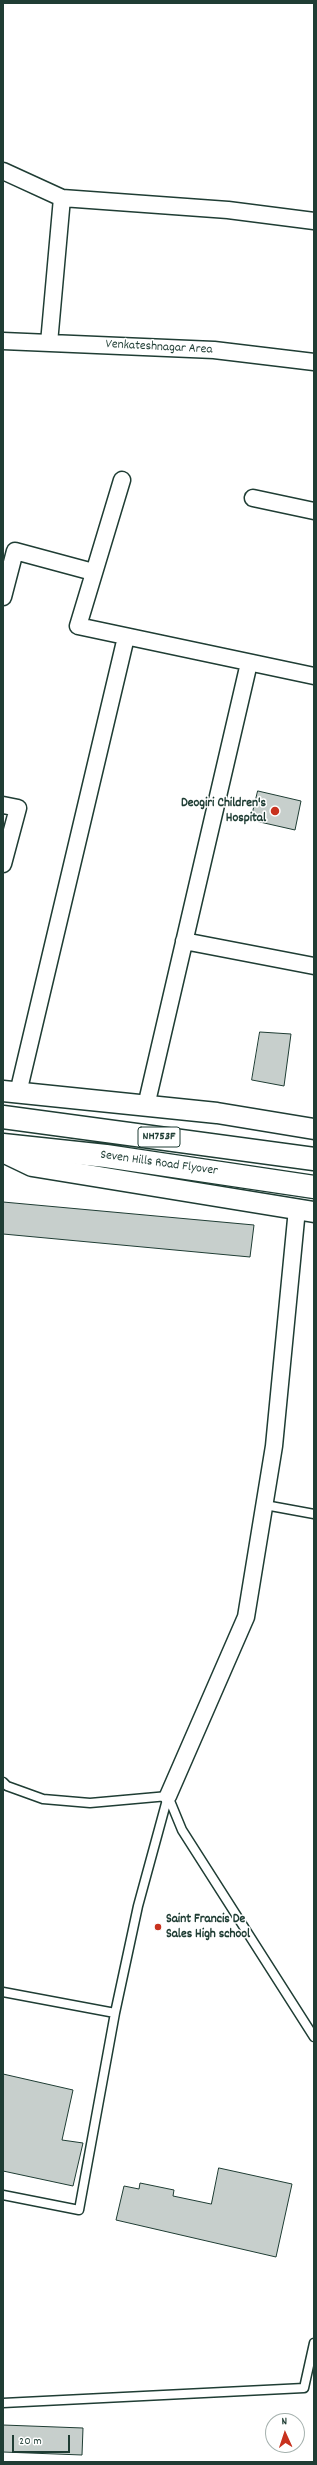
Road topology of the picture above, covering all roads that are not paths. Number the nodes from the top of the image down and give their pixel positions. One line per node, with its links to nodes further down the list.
1 (3, 171): 2 (street)
2 (62, 198): 3 (street); 5 (street)
3 (314, 221)
4 (3, 341): 5 (street, Venkateshnagar Area)
5 (48, 343): 6 (street, Venkateshnagar Area)
6 (314, 362)
7 (122, 480): 10 (street)
8 (253, 498): 9 (street)
9 (314, 512)
10 (93, 572): 11 (street); 12 (street)
11 (3, 597)
12 (126, 637): 13 (street); 19 (street)
13 (249, 662): 14 (street); 17 (street)
14 (314, 676)
15 (3, 806): 16 (street)
16 (3, 864)
17 (184, 941): 18 (street); 20 (street)
18 (314, 966)
19 (11, 1092): 20 (street)
20 (146, 1106): 22 (street)
21 (3, 1117): 25 (highway, Seven Hills Road Flyover / NH753F)
22 (314, 1129)
23 (3, 1145): 26 (highway, Seven Hills Road Flyover / NH753F)
24 (3, 1152): 27 (street)
25 (314, 1159)
26 (314, 1187)
27 (305, 1210): 28 (street)
28 (265, 1505): 29 (lane); 31 (street)
29 (314, 1514)
30 (3, 1782): 31 (lane)
31 (168, 1796): 33 (lane); 34 (lane)
32 (3, 1992): 33 (lane)
33 (115, 2013): 35 (lane)
34 (314, 2037)
35 (3, 2195)
36 (314, 2343): 37 (lane)
37 (3, 2403)

